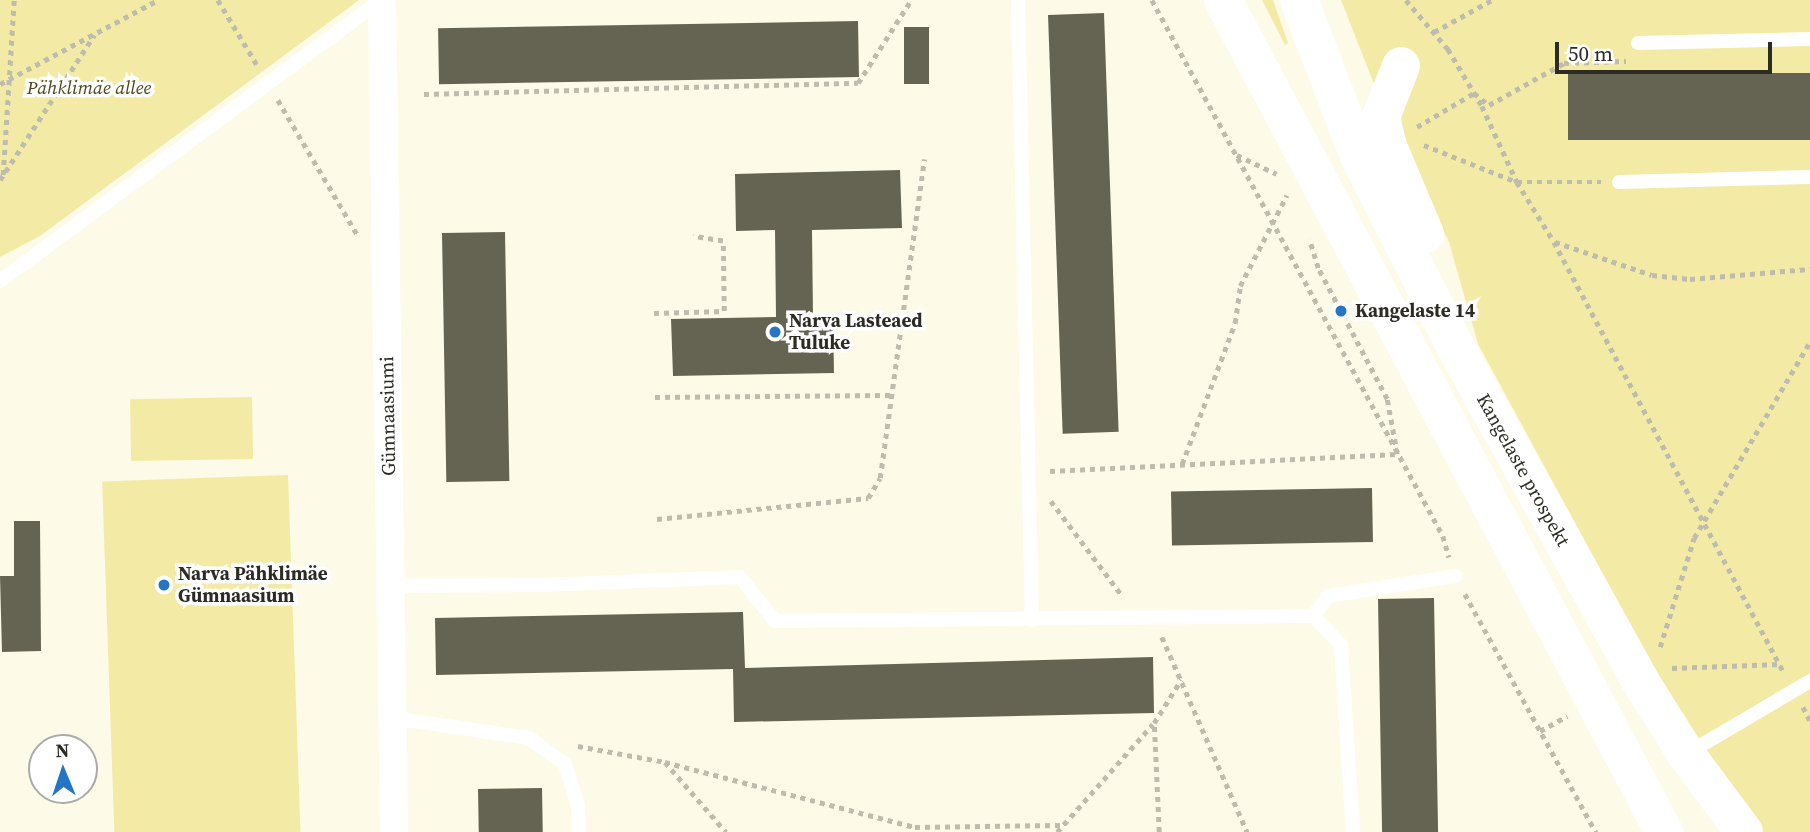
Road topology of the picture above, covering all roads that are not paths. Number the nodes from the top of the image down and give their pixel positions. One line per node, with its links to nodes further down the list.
1 (382, 0): 12 (lane); 15 (street, Gümnaasiumi)
2 (1018, 0): 17 (lane)
3 (1223, 0): 9 (main road)
4 (1299, 0): 8 (main road, Kangelaste prospekt)
5 (1810, 39): 6 (lane)
6 (1637, 43)
7 (1401, 66): 13 (main road)
8 (1334, 91): 9 (main road); 13 (main road, Kangelaste prospekt)
9 (1280, 105): 24 (main road)
10 (1810, 177): 11 (lane)
11 (1619, 182)
12 (0, 281)
13 (1457, 350): 20 (main road, Kangelaste prospekt)
14 (1455, 576): 16 (lane)
15 (390, 586): 17 (lane); 19 (street, Gümnaasiumi)
16 (1313, 616): 17 (lane); 23 (lane)
17 (1032, 620)
18 (1810, 681): 20 (lane)
19 (393, 718): 21 (street, Gümnaasiumi); 22 (lane)
20 (1686, 754): 25 (main road, Kangelaste prospekt)
21 (394, 832)
22 (579, 832)
23 (1353, 832)
24 (1664, 832)
25 (1744, 832)

